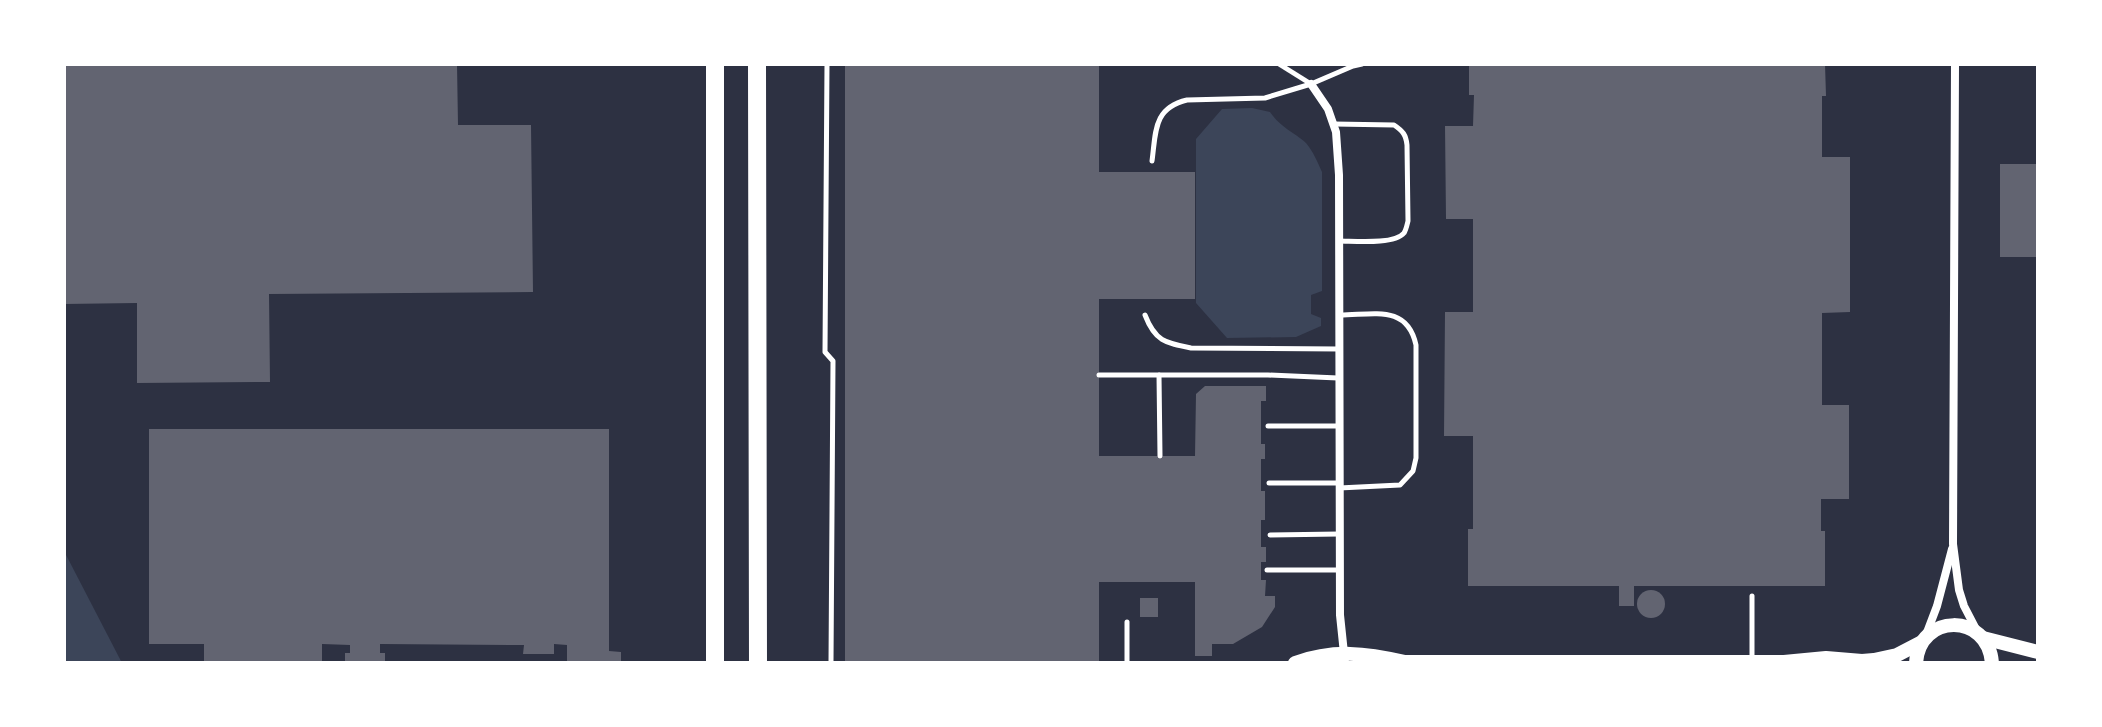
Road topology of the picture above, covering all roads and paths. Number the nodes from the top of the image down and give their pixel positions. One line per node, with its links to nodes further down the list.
1 (715, 64): 39 (main road)
2 (757, 64): 40 (main road)
3 (827, 64): 41 (lane)
4 (1279, 64): 7 (lane)
5 (1362, 64): 7 (lane)
6 (1955, 64): 24 (street)
7 (1311, 84): 8 (street); 9 (lane)
8 (1333, 124): 10 (street); 10 (lane)
9 (1152, 161)
10 (1339, 241): 12 (street)
11 (1145, 315): 13 (lane)
12 (1339, 315): 13 (street); 21 (lane)
13 (1339, 349): 16 (street)
14 (1099, 375): 15 (lane)
15 (1159, 375): 16 (lane); 19 (lane)
16 (1338, 378): 18 (street)
17 (1268, 426): 18 (lane)
18 (1338, 426): 21 (street)
19 (1160, 456)
20 (1269, 483): 21 (lane)
21 (1339, 486): 22 (street)
22 (1339, 534): 23 (lane); 26 (street)
23 (1270, 535)
24 (1953, 544): 29 (street); 30 (street)
25 (1267, 570): 26 (lane)
26 (1340, 570): 32 (street)
27 (1752, 596): 36 (lane)
28 (1127, 622): 42 (lane)
29 (1980, 636): 30 (street); 31 (street); 45 (street)
30 (1923, 640): 33 (street); 44 (street)
31 (2038, 652)
32 (1344, 658): 34 (street); 43 (street)
33 (1807, 660): 38 (street)
34 (1403, 662): 35 (street)
35 (1445, 662): 36 (street)
36 (1752, 662): 37 (street)
37 (1765, 662): 38 (street)
38 (1786, 662)
39 (715, 663)
40 (758, 663)
41 (831, 663)
42 (1127, 663)
43 (1295, 663)
44 (1916, 663)
45 (1992, 663)

